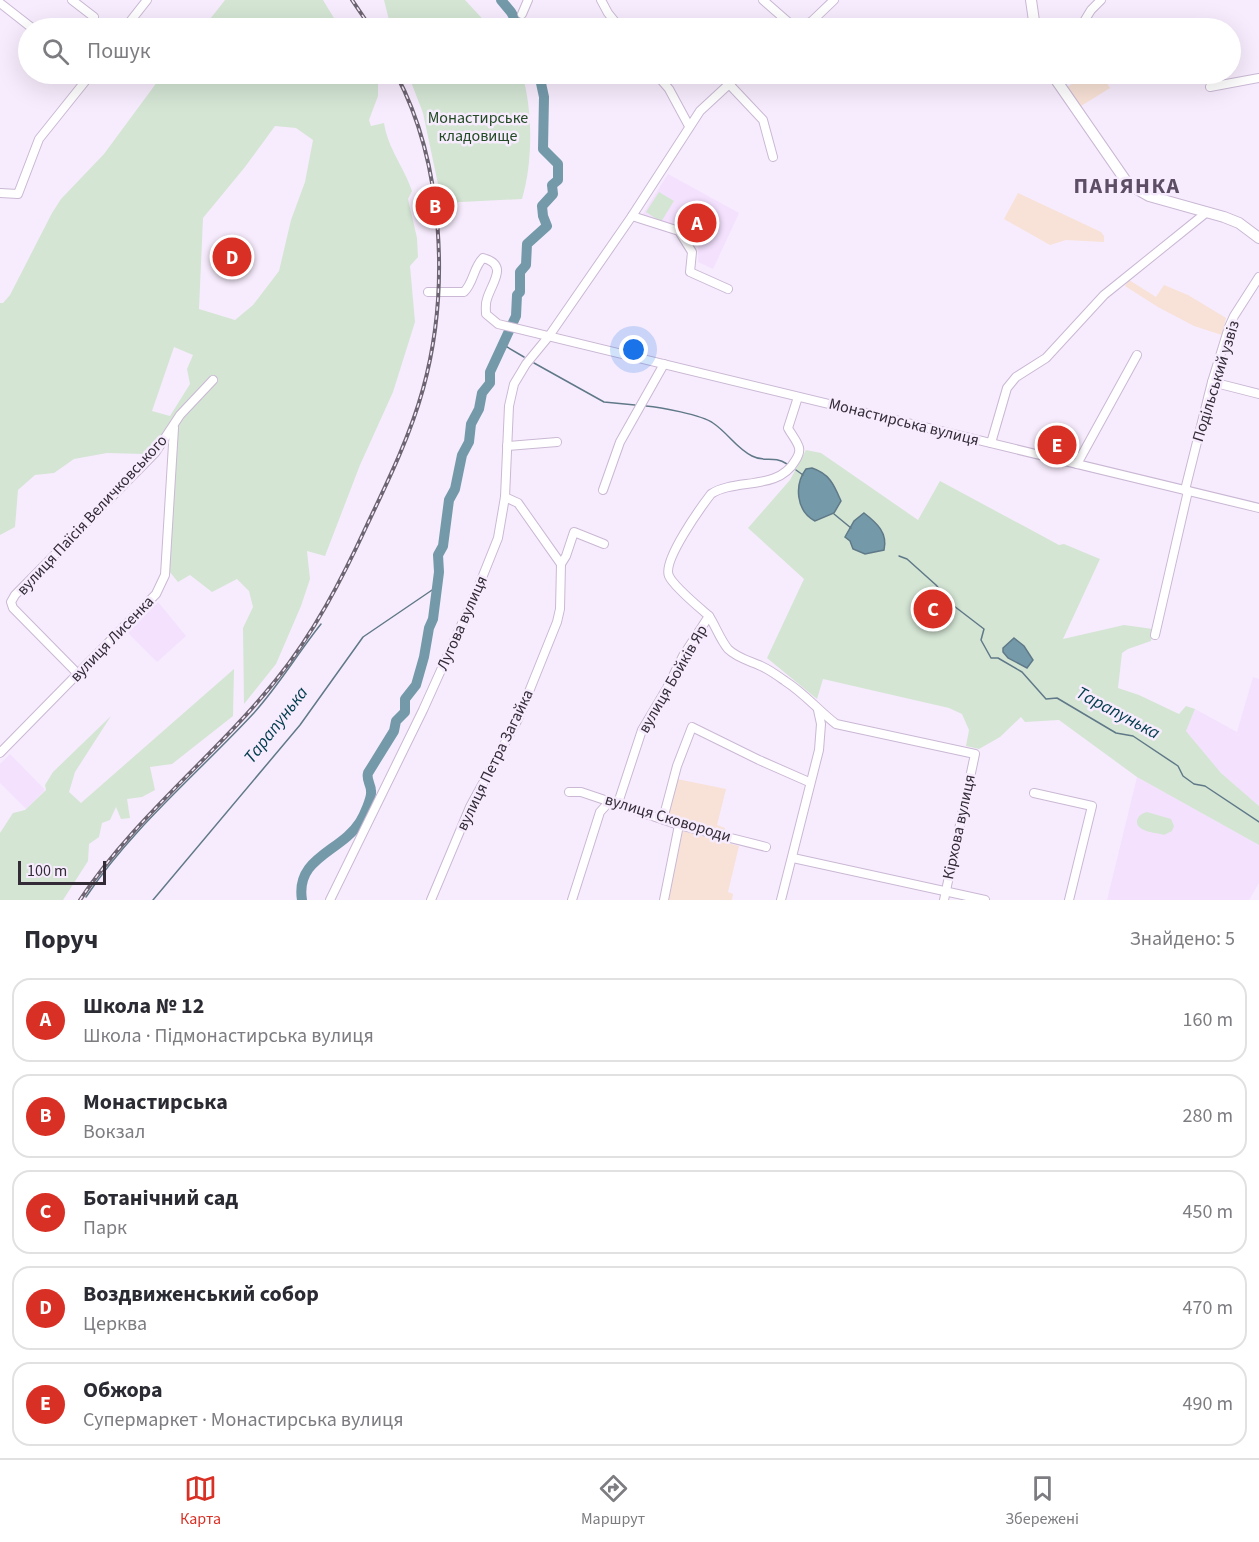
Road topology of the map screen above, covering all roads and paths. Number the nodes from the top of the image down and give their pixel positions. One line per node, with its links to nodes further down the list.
1 (72, 0): 11 (street)
2 (147, 0): 13 (street)
3 (528, 0): 10 (street)
4 (601, 0): 14 (street)
5 (763, 0): 15 (street)
6 (834, 0): 16 (street)
7 (1031, 0): 17 (main road)
8 (1101, 0): 18 (street)
9 (0, 3): 12 (street)
10 (522, 14)
11 (94, 17)
12 (19, 18)
13 (133, 18)
14 (612, 18)
15 (784, 18)
16 (815, 18)
17 (1034, 18)
18 (1086, 18)
19 (1259, 78): 20 (street)
20 (1241, 81)
21 (81, 84): 29 (street)
22 (665, 84): 27 (street)
23 (729, 84): 27 (street, Лугова вулиця); 28 (street)
24 (1059, 84): 30 (main road)
25 (1226, 84): 26 (street)
26 (1210, 87)
27 (689, 126): 31 (street, Лугова вулиця)
28 (773, 157)
29 (0, 194)
30 (1207, 212): 32 (main road); 45 (street)
31 (632, 216): 34 (street); 36 (street, Лугова вулиця)
32 (1259, 238)
33 (1259, 277): 40 (street, Подільський узвіз)
34 (728, 289)
35 (428, 292): 36 (street)
36 (549, 336): 38 (street, Монастирська вулиця); 46 (street, Лугова вулиця)
37 (1137, 355): 47 (street)
38 (664, 364): 42 (street, Монастирська вулиця); 48 (street)
39 (213, 380): 43 (street, вулиця Паїсія Величковського)
40 (1212, 382): 41 (street); 49 (street, Подільський узвіз)
41 (1259, 394)
42 (798, 397): 45 (street, Монастирська вулиця); 54 (street, вулиця Бойків Яр)
43 (174, 427): 56 (street, вулиця Лисенка); 56 (street, вулиця Паїсія Величковського)
44 (557, 442): 46 (street)
45 (991, 443): 47 (street, Монастирська вулиця)
46 (507, 446): 50 (street, Лугова вулиця)
47 (1077, 464): 49 (street, Монастирська вулиця)
48 (603, 490)
49 (1187, 490): 51 (street, Монастирська вулиця); 55 (street)
50 (505, 497): 53 (street); 68 (street, Лугова вулиця)
51 (1259, 508)
52 (604, 544): 53 (street)
53 (561, 564): 69 (street, вулиця Петра Загайка)
54 (709, 616): 57 (street); 62 (street, вулиця Бойків Яр)
55 (1155, 635)
56 (78, 674): 58 (street, вулиця Лисенка)
57 (818, 710): 59 (street); 67 (street, Кірхова вулиця)
58 (0, 753)
59 (810, 782): 63 (street); 66 (street)
60 (569, 792): 62 (street, вулиця Сковороди)
61 (1034, 793): 74 (street)
62 (614, 802): 63 (street, вулиця Сковороди); 70 (street, вулиця Бойків Яр)
63 (663, 819): 64 (street, вулиця Сковороди)
64 (679, 825): 65 (street, вулиця Сковороди); 71 (street)
65 (766, 847)
66 (793, 858): 67 (street); 72 (street)
67 (944, 896): 73 (street)
68 (330, 900)
69 (431, 900)
70 (572, 900)
71 (664, 900)
72 (781, 900)
73 (985, 900)
74 (1069, 900)

